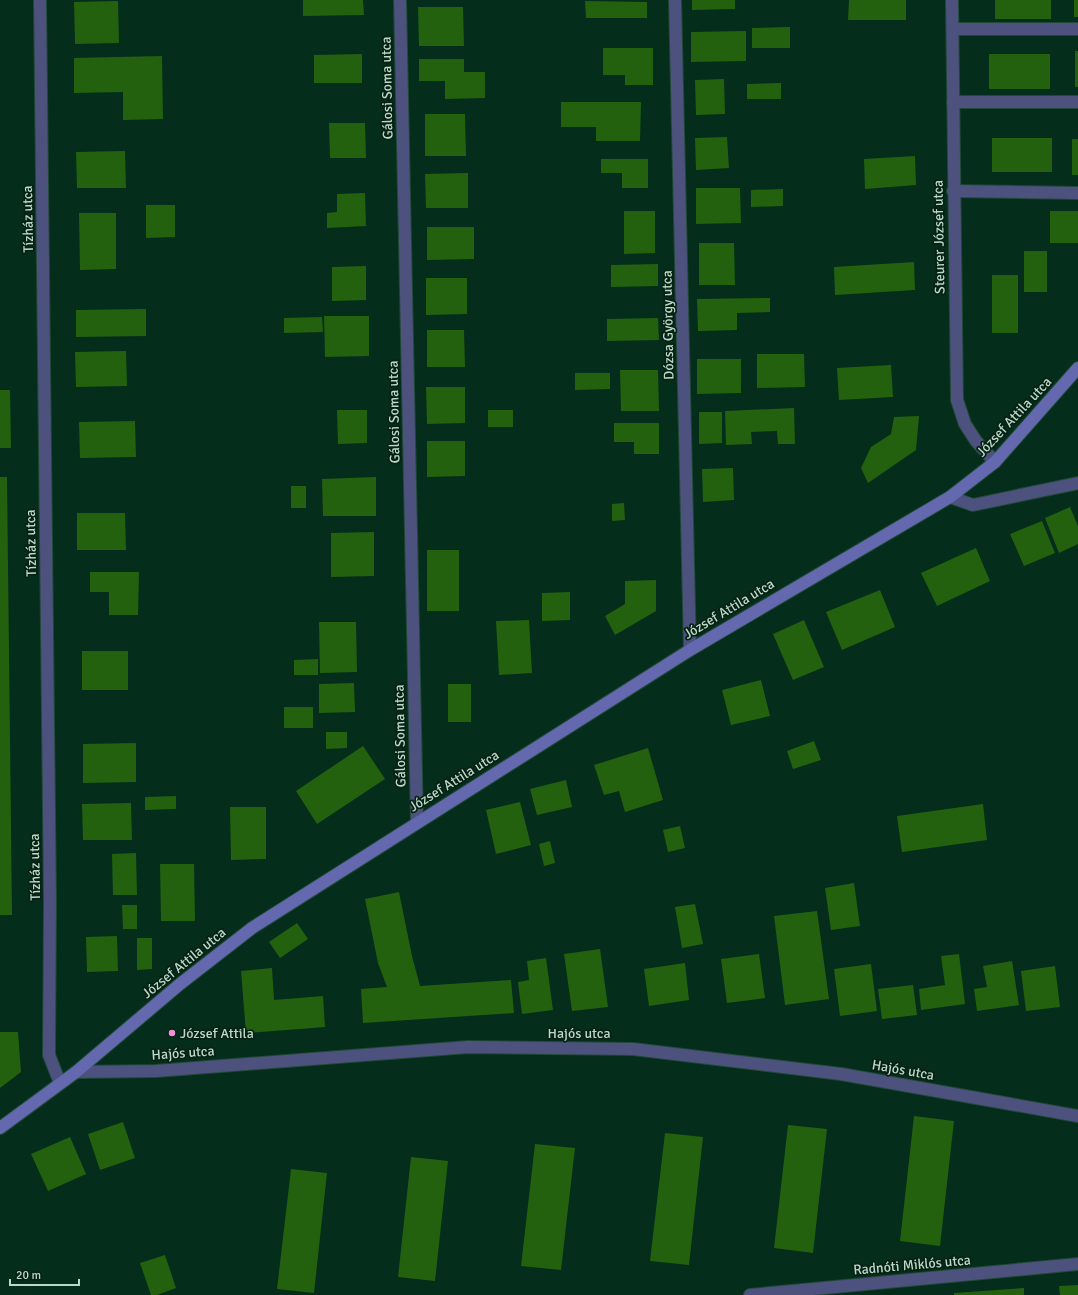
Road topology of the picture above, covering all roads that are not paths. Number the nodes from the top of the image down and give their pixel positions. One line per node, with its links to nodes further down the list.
1 (40, 0): 18 (street, Tízház utca)
2 (400, 0): 16 (street, Gálosi Soma utca)
3 (675, 0): 15 (street, Dózsa György utca)
4 (952, 0): 5 (street, Steurer József utca)
5 (953, 28): 6 (street); 7 (street, Steurer József utca)
6 (1078, 29)
7 (953, 102): 8 (street); 9 (street, Steurer József utca)
8 (1078, 102)
9 (953, 191): 10 (street); 12 (street, Steurer József utca)
10 (1078, 193)
11 (1078, 368): 12 (street, József Attila utca)
12 (995, 462): 14 (street, József Attila utca)
13 (1078, 483): 14 (street)
14 (950, 497): 15 (street, József Attila utca)
15 (690, 650): 16 (street, József Attila utca)
16 (417, 823): 17 (street, József Attila utca)
17 (76, 1072): 18 (street, József Attila utca); 19 (street, Hajós utca)
18 (60, 1083): 20 (street, József Attila utca)
19 (1078, 1116)
20 (0, 1128)
21 (1078, 1264): 22 (street, Radnóti Miklós utca)
22 (750, 1295)

